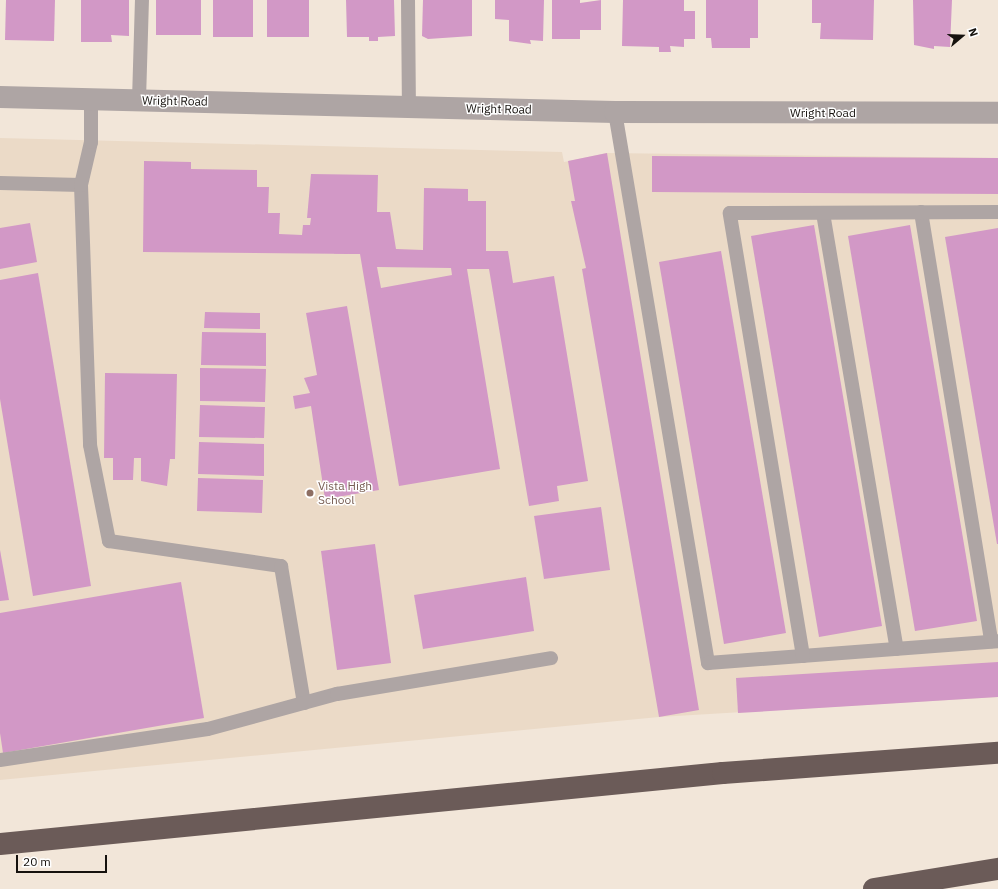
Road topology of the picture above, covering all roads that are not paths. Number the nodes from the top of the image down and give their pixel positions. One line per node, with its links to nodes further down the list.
1 (142, 0): 5 (lane)
2 (408, 0): 6 (lane)
3 (0, 97): 4 (street, Wright Road)
4 (91, 99): 5 (street, Wright Road); 10 (lane)
5 (139, 100): 6 (street, Wright Road)
6 (409, 106): 7 (street, Wright Road)
7 (615, 112): 8 (street, Wright Road); 16 (lane)
8 (998, 113)
9 (0, 183): 10 (lane)
10 (80, 185): 18 (lane)
11 (921, 212): 12 (lane); 13 (lane); 14 (lane)
12 (998, 212)
13 (823, 213): 15 (lane); 16 (lane)
14 (994, 641): 15 (lane)
15 (897, 648): 16 (lane)
16 (802, 656)
17 (551, 658): 18 (lane)
18 (304, 703): 20 (lane)
19 (998, 753): 21 (highway)
20 (0, 760)
21 (0, 844)
22 (998, 869): 23 (highway)
23 (874, 889)

